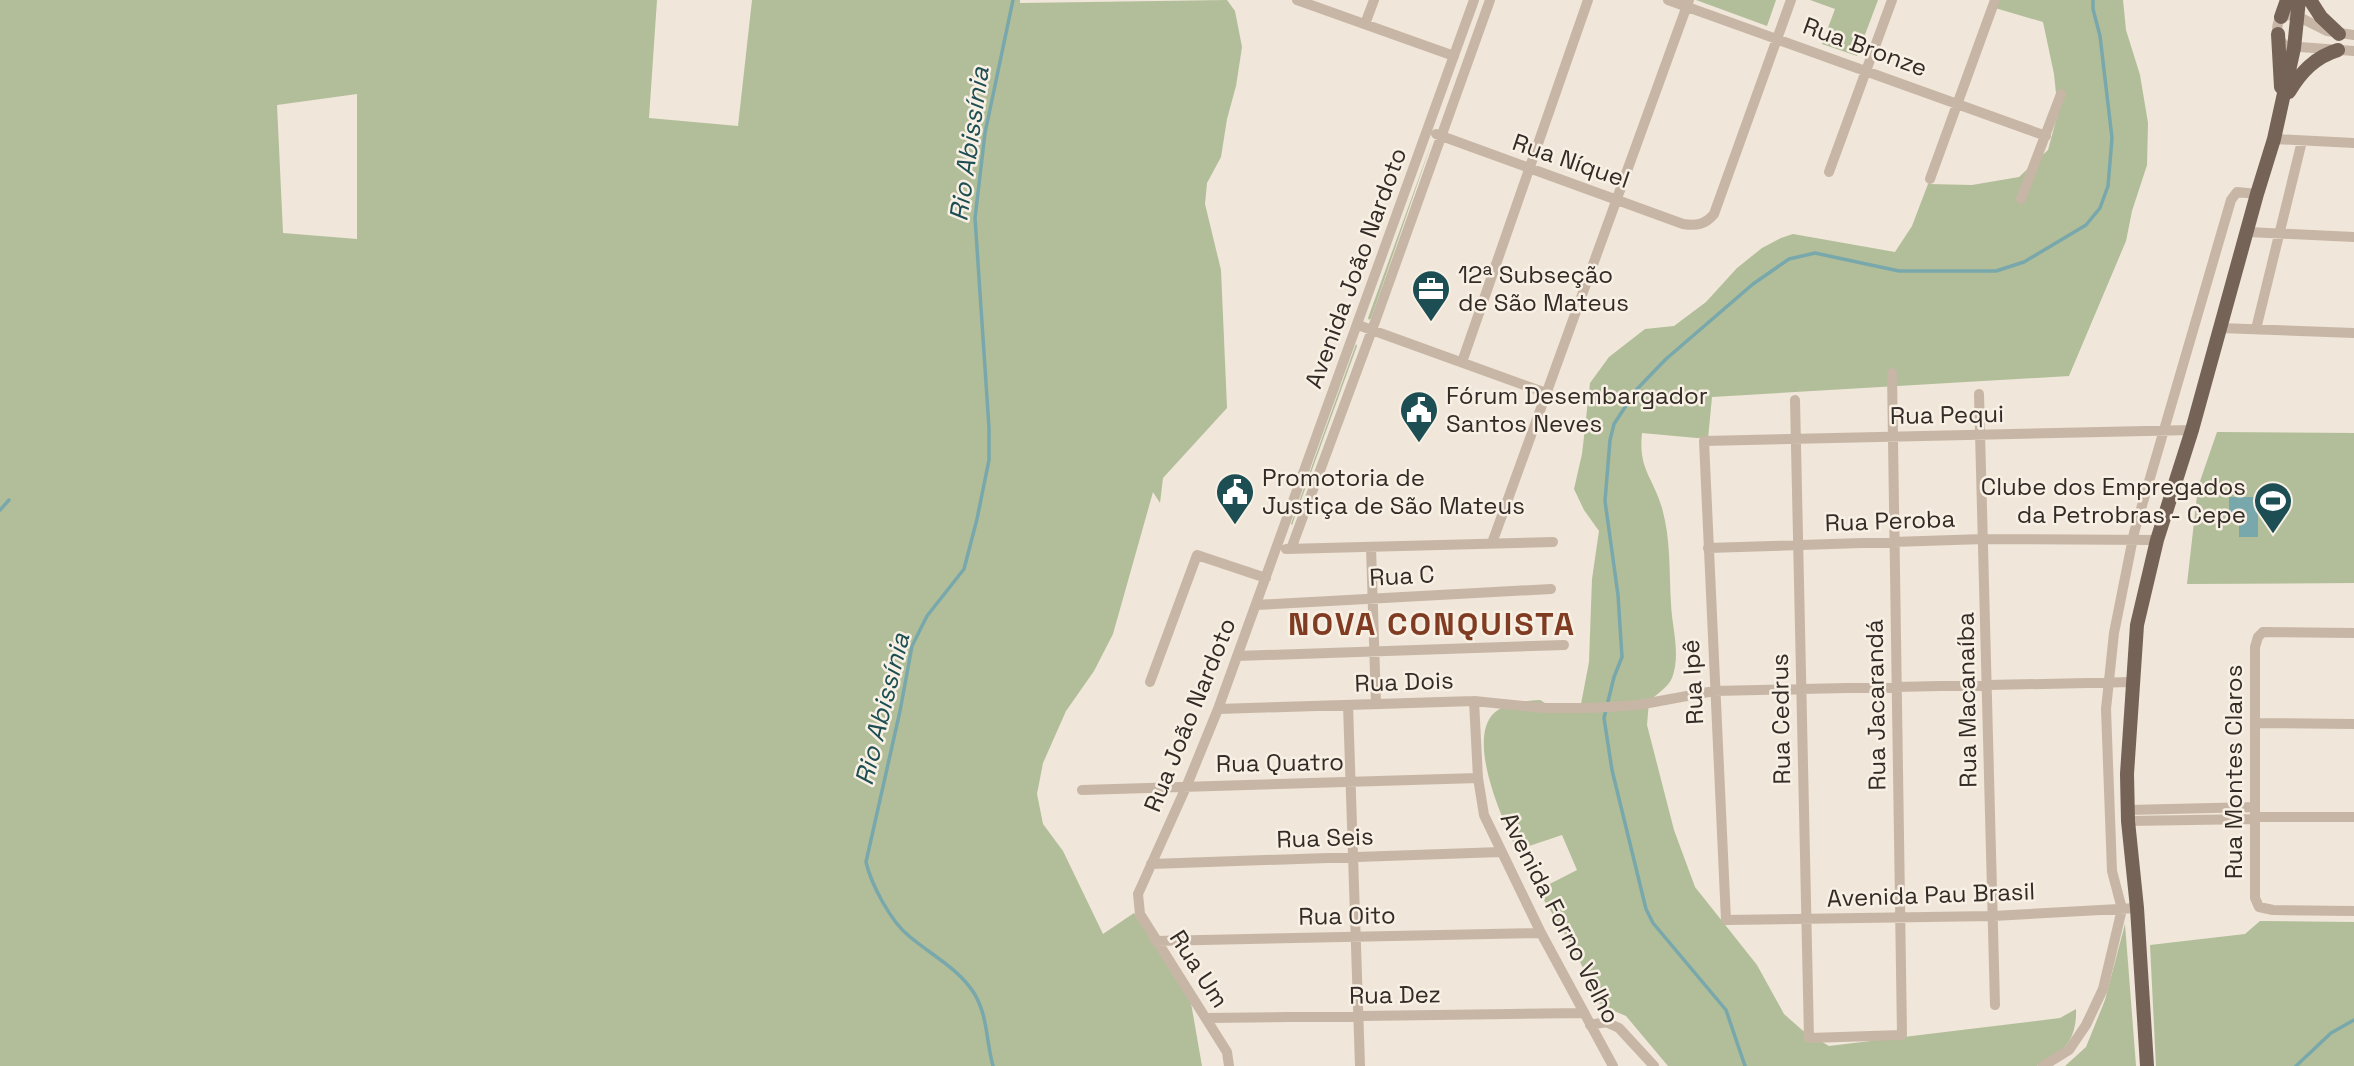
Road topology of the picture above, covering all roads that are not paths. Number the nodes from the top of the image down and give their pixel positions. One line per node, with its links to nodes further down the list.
1 (1297, 0): 16 (street)
2 (1374, 0): 16 (street)
3 (1474, 0): 24 (street, Avenida João Nardoto)
4 (1490, 0): 30 (street, Avenida João Nardoto)
5 (1588, 0): 35 (street)
6 (1668, 0): 13 (street, Rua Bronze)
7 (1791, 0): 20 (street)
8 (1892, 0): 25 (street)
9 (1994, 0): 28 (street)
10 (2287, 0): 15 (main road)
11 (2299, 0): 14 (main road)
12 (2310, 0): 18 (main road)
13 (1688, 4): 20 (street, Rua Bronze); 39 (street)
14 (2298, 16): 15 (street); 18 (street); 21 (main road)
15 (2281, 17): 17 (street)
16 (1365, 24): 24 (street)
17 (2278, 34): 21 (street); 27 (main road)
18 (2339, 34): 19 (street)
19 (2354, 35)
20 (1778, 38): 25 (street, Rua Bronze); 39 (street, Rua Níquel)
21 (2294, 48): 22 (street); 27 (main road)
22 (2338, 50): 23 (street); 27 (main road)
23 (2354, 51)
24 (1454, 56): 29 (street, Avenida João Nardoto)
25 (1866, 70): 28 (street, Rua Bronze); 36 (street)
26 (2061, 94): 31 (street)
27 (2283, 102): 32 (main road)
28 (1959, 103): 31 (street, Rua Bronze); 37 (street)
29 (1427, 131): 30 (street, Rua Níquel); 44 (street, Avenida João Nardoto)
30 (1441, 136): 35 (street, Rua Níquel); 47 (street, Avenida João Nardoto)
31 (2046, 136): 40 (street)
32 (2274, 139): 33 (street); 38 (main road)
33 (2302, 141): 34 (street); 42 (street)
34 (2354, 143)
35 (1529, 169): 39 (street, Rua Níquel); 49 (street)
36 (1829, 172)
37 (1930, 179)
38 (2257, 194): 41 (main road); 55 (street)
39 (1618, 199): 51 (street)
40 (2021, 200)
41 (2248, 232): 42 (street); 45 (main road)
42 (2280, 233): 43 (street); 46 (street)
43 (2354, 237)
44 (1358, 325): 47 (street); 69 (street, Avenida João Nardoto)
45 (2220, 328): 46 (street); 54 (main road)
46 (2256, 329): 48 (street)
47 (1373, 330): 49 (street); 70 (street, Avenida João Nardoto)
48 (2354, 333)
49 (1462, 362): 51 (street)
50 (1892, 373): 57 (street, Rua Jacarandá)
51 (1546, 393): 65 (street)
52 (1979, 394): 56 (street, Rua Macanaíba)
53 (1795, 400): 58 (street, Rua Cedrus)
54 (2192, 430): 55 (street, Rua Pequi); 62 (main road)
55 (2164, 431): 56 (street, Rua Pequi); 61 (street)
56 (1981, 435): 57 (street, Rua Pequi); 60 (street, Rua Macanaíba)
57 (1893, 437): 58 (street, Rua Pequi); 64 (street, Rua Jacarandá)
58 (1796, 439): 59 (street, Rua Pequi); 66 (street, Rua Cedrus)
59 (1704, 441): 68 (street, Rua Ipê)
60 (1984, 539): 61 (street, Rua Peroba); 64 (street, Rua Peroba); 82 (street, Rua Macanaíba)
61 (2133, 540): 62 (street, Rua Peroba); 81 (street)
62 (2157, 540): 80 (main road)
63 (1553, 542): 65 (street)
64 (1894, 542): 66 (street, Rua Peroba); 83 (street, Rua Jacarandá)
65 (1492, 543): 67 (street)
66 (1798, 545): 68 (street, Rua Peroba); 84 (street, Rua Cedrus)
67 (1371, 547): 70 (street); 73 (street)
68 (1708, 548): 85 (street, Rua Ipê)
69 (1276, 549): 70 (street); 71 (street, Rua João Nardoto)
70 (1292, 549)
71 (1266, 578): 74 (street, Rua João Nardoto); 79 (street)
72 (1551, 589): 73 (street, Rua C)
73 (1373, 599): 74 (street, Rua C); 77 (street)
74 (1256, 605): 78 (street, Rua João Nardoto)
75 (2354, 633): 90 (street, Rua Montes Claros)
76 (1564, 645): 77 (street)
77 (1374, 652): 78 (street); 87 (street)
78 (1237, 656): 89 (street, Rua João Nardoto)
79 (1150, 682)
80 (2132, 682): 81 (street); 97 (main road)
81 (2109, 683): 82 (street); 104 (street)
82 (1987, 685): 83 (street); 106 (street, Rua Macanaíba)
83 (1896, 687): 84 (street); 107 (street, Rua Jacarandá)
84 (1801, 689): 85 (street); 108 (street, Rua Cedrus)
85 (1714, 691): 86 (street, Rua Dois); 109 (street, Rua Ipê)
86 (1474, 701): 87 (street, Rua Dois); 92 (street, Avenida Forno Velho)
87 (1376, 704): 88 (street, Rua Dois)
88 (1348, 705): 89 (street, Rua Dois); 93 (street)
89 (1218, 709): 94 (street, Rua João Nardoto)
90 (2255, 723): 91 (street); 96 (street, Rua Montes Claros)
91 (2354, 724)
92 (1478, 778): 93 (street, Rua Quatro); 99 (street, Avenida Forno Velho)
93 (1351, 783): 94 (street, Rua Quatro); 100 (street)
94 (1187, 785): 95 (street, Rua Quatro); 101 (street, Rua João Nardoto)
95 (1082, 790)
96 (2255, 814): 97 (street); 98 (street); 105 (street, Rua Montes Claros)
97 (2128, 816): 103 (main road)
98 (2354, 817)
99 (1501, 852): 100 (street, Rua Seis); 110 (street, Avenida Forno Velho)
100 (1353, 859): 101 (street, Rua Seis); 111 (street)
101 (1151, 864): 102 (street, Rua João Nardoto)
102 (1138, 894): 112 (street, Rua Um)
103 (2137, 908): 104 (street, Avenida Pau Brasil); 124 (main road)
104 (2122, 909): 106 (street, Avenida Pau Brasil); 123 (street)
105 (2354, 911)
106 (1993, 916): 107 (street, Avenida Pau Brasil); 113 (street, Rua Macanaíba)
107 (1900, 918): 108 (street, Avenida Pau Brasil); 118 (street, Rua Jacarandá)
108 (1806, 919): 109 (street, Avenida Pau Brasil); 118 (street, Rua Cedrus)
109 (1726, 920)
110 (1541, 933): 111 (street, Rua Oito); 114 (street, Avenida Forno Velho)
111 (1356, 937): 112 (street, Rua Oito); 115 (street)
112 (1155, 941): 116 (street, Rua Um)
113 (1995, 1005)
114 (1583, 1013): 115 (street, Rua Dez); 117 (street, Avenida Forno Velho)
115 (1358, 1016): 116 (street, Rua Dez); 120 (street)
116 (1207, 1018): 119 (street, Rua Um)
117 (1590, 1025): 121 (street, Avenida Forno Velho); 122 (street)
118 (1809, 1038)
119 (1229, 1066)
120 (1360, 1066)
121 (1613, 1066)
122 (1654, 1066)
123 (2043, 1066)
124 (2147, 1066)

